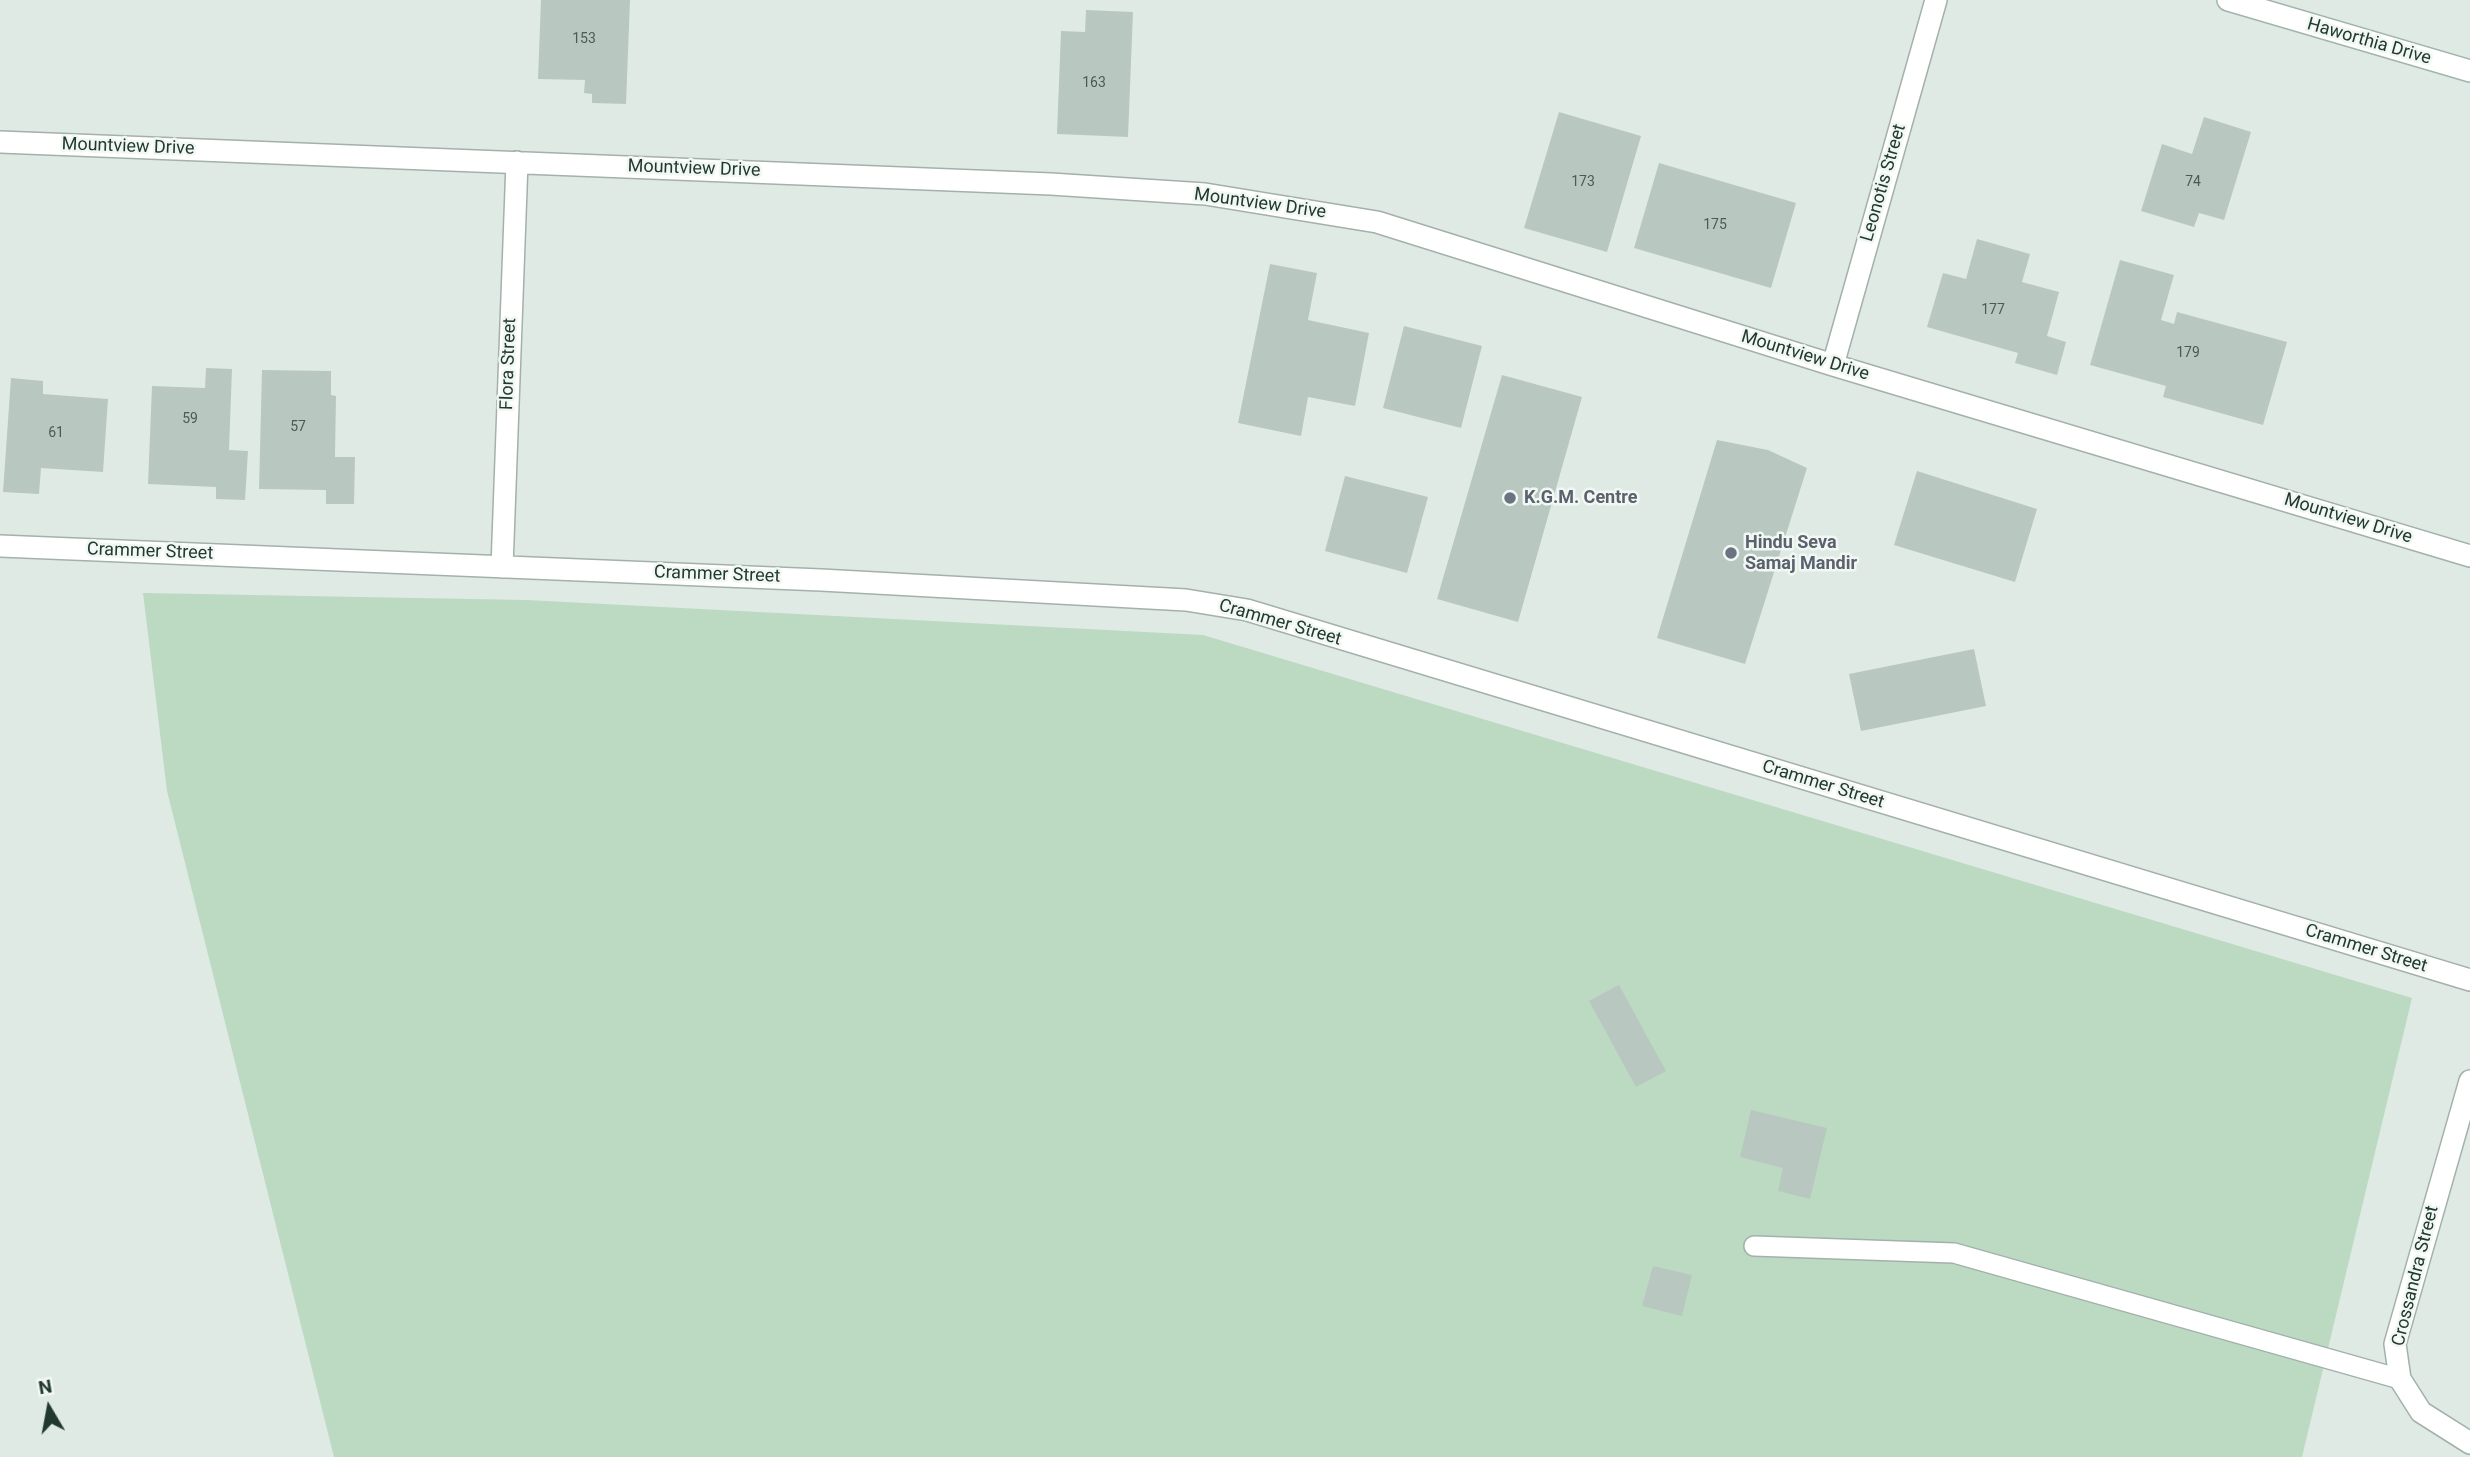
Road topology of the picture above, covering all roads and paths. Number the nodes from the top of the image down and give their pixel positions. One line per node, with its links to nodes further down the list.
1 (1936, 0): 7 (street, Leonotis Street)
2 (2228, 0): 3 (street, Haworthia Drive)
3 (2275, 7): 4 (street, Haworthia Drive)
4 (2470, 71)
5 (0, 142): 6 (street, Mountview Drive)
6 (517, 162): 7 (street, Mountview Drive); 10 (street, Flora Street)
7 (1833, 365): 9 (street, Mountview Drive)
8 (0, 545): 10 (street, Crammer Street)
9 (2470, 556)
10 (502, 567): 11 (street, Crammer Street)
11 (2470, 980)
12 (2470, 1081): 14 (street, Crossandra Street)
13 (1754, 1246): 14 (lane)
14 (2400, 1379): 15 (street, Crossandra Street)
15 (2470, 1443)

